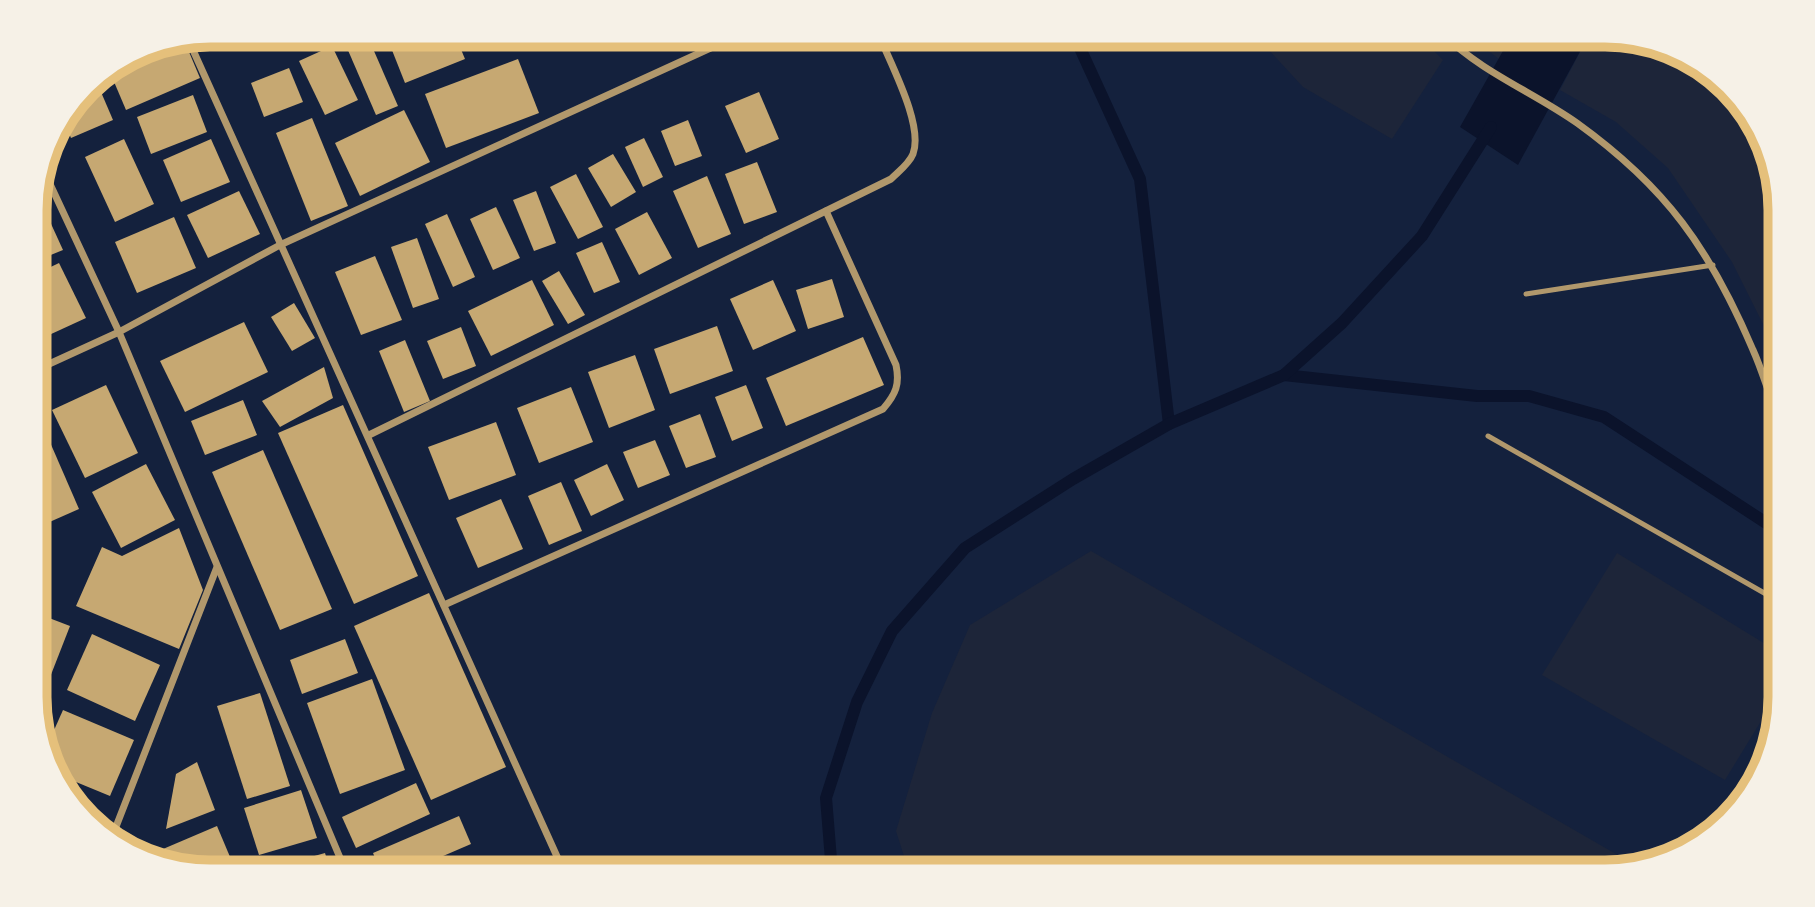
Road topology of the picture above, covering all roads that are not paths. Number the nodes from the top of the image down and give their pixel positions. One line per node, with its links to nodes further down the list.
1 (713, 47): 7 (street)
2 (884, 47): 6 (street)
3 (1457, 47): 8 (street)
4 (193, 49): 7 (street)
5 (50, 184): 10 (street)
6 (827, 211): 13 (street); 17 (street)
7 (280, 246): 10 (street); 13 (street)
8 (1713, 265): 9 (lane); 12 (street)
9 (1526, 294)
10 (119, 332): 11 (street); 15 (street)
11 (48, 365)
12 (1768, 390)
13 (369, 435): 17 (street)
14 (1488, 436): 16 (lane)
15 (218, 567): 18 (street); 19 (street)
16 (1768, 595)
17 (444, 606): 20 (street)
18 (115, 829)
19 (341, 860)
20 (558, 860)

